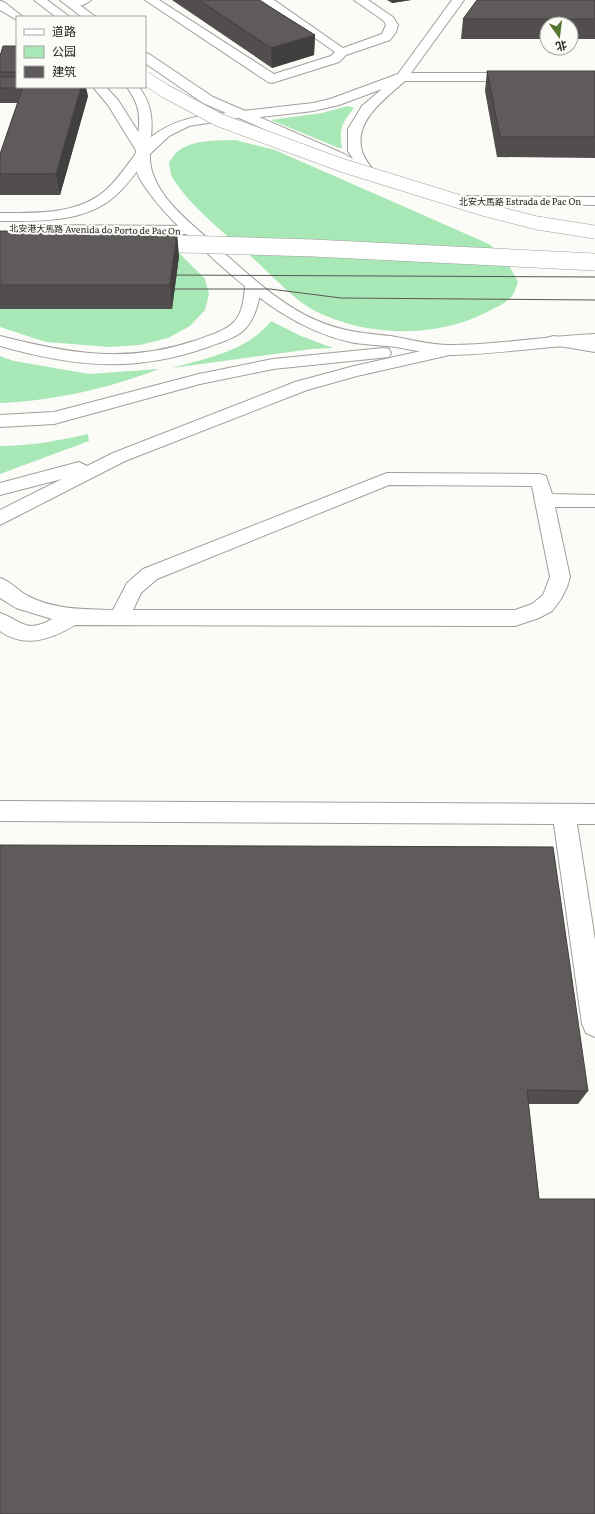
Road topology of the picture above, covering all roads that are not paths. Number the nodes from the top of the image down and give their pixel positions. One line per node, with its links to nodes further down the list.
1 (40, 0): 12 (main road)
2 (85, 0): 8 (main road)
3 (152, 0): 14 (main road)
4 (267, 0): 14 (main road)
5 (360, 0): 14 (main road)
6 (458, 0): 16 (main road)
7 (27, 2): 11 (main road)
8 (69, 2): 13 (main road)
9 (0, 4): 10 (main road)
10 (16, 16)
11 (47, 16)
12 (63, 16)
13 (89, 16)
14 (342, 52)
15 (146, 58): 21 (main road, 北安大馬路 Estrada de Pac On)
16 (402, 77): 17 (main road); 21 (main road, 北安港大馬路 Avenida do Porto de Pac On); 23 (main road)
17 (525, 77)
18 (146, 79): 30 (main road, bridge)
19 (100, 88): 22 (main road)
20 (134, 88): 22 (main road)
21 (243, 115): 22 (main road, 北安港大馬路 Avenida do Porto de Pac On); 23 (main road, 北安大馬路 Estrada de Pac On)
22 (144, 152): 26 (main road, 北安港大馬路 Avenida do Porto de Pac On); 29 (main road)
23 (370, 175): 24 (main road, 北安大馬路 Estrada de Pac On)
24 (445, 200): 25 (main road, 北安大馬路 Estrada de Pac On); 27 (main road, 北安大馬路 Estrada de Pac On)
25 (595, 201)
26 (0, 217)
27 (595, 226)
28 (0, 228): 29 (main road, 北安港大馬路 Avenida do Porto de Pac On)
29 (190, 230): 33 (main road)
30 (595, 232)
31 (31, 242): 32 (main road, bridge)
32 (595, 262)
33 (254, 286): 35 (main road); 38 (main road)
34 (595, 339): 36 (main road)
35 (0, 341)
36 (552, 341): 37 (main road); 38 (main road)
37 (595, 347)
38 (448, 350): 39 (main road); 40 (main road)
39 (0, 421)
40 (119, 457): 41 (main road); 44 (main road)
41 (0, 489)
42 (543, 500): 43 (main road); 46 (main road); 46 (main road)
43 (595, 501)
44 (0, 518)
45 (0, 585): 47 (main road)
46 (119, 616): 47 (main road)
47 (72, 617): 48 (main road)
48 (0, 621)
49 (0, 811): 50 (main road)
50 (564, 814): 51 (main road); 52 (main road)
51 (595, 814)
52 (595, 1024)

